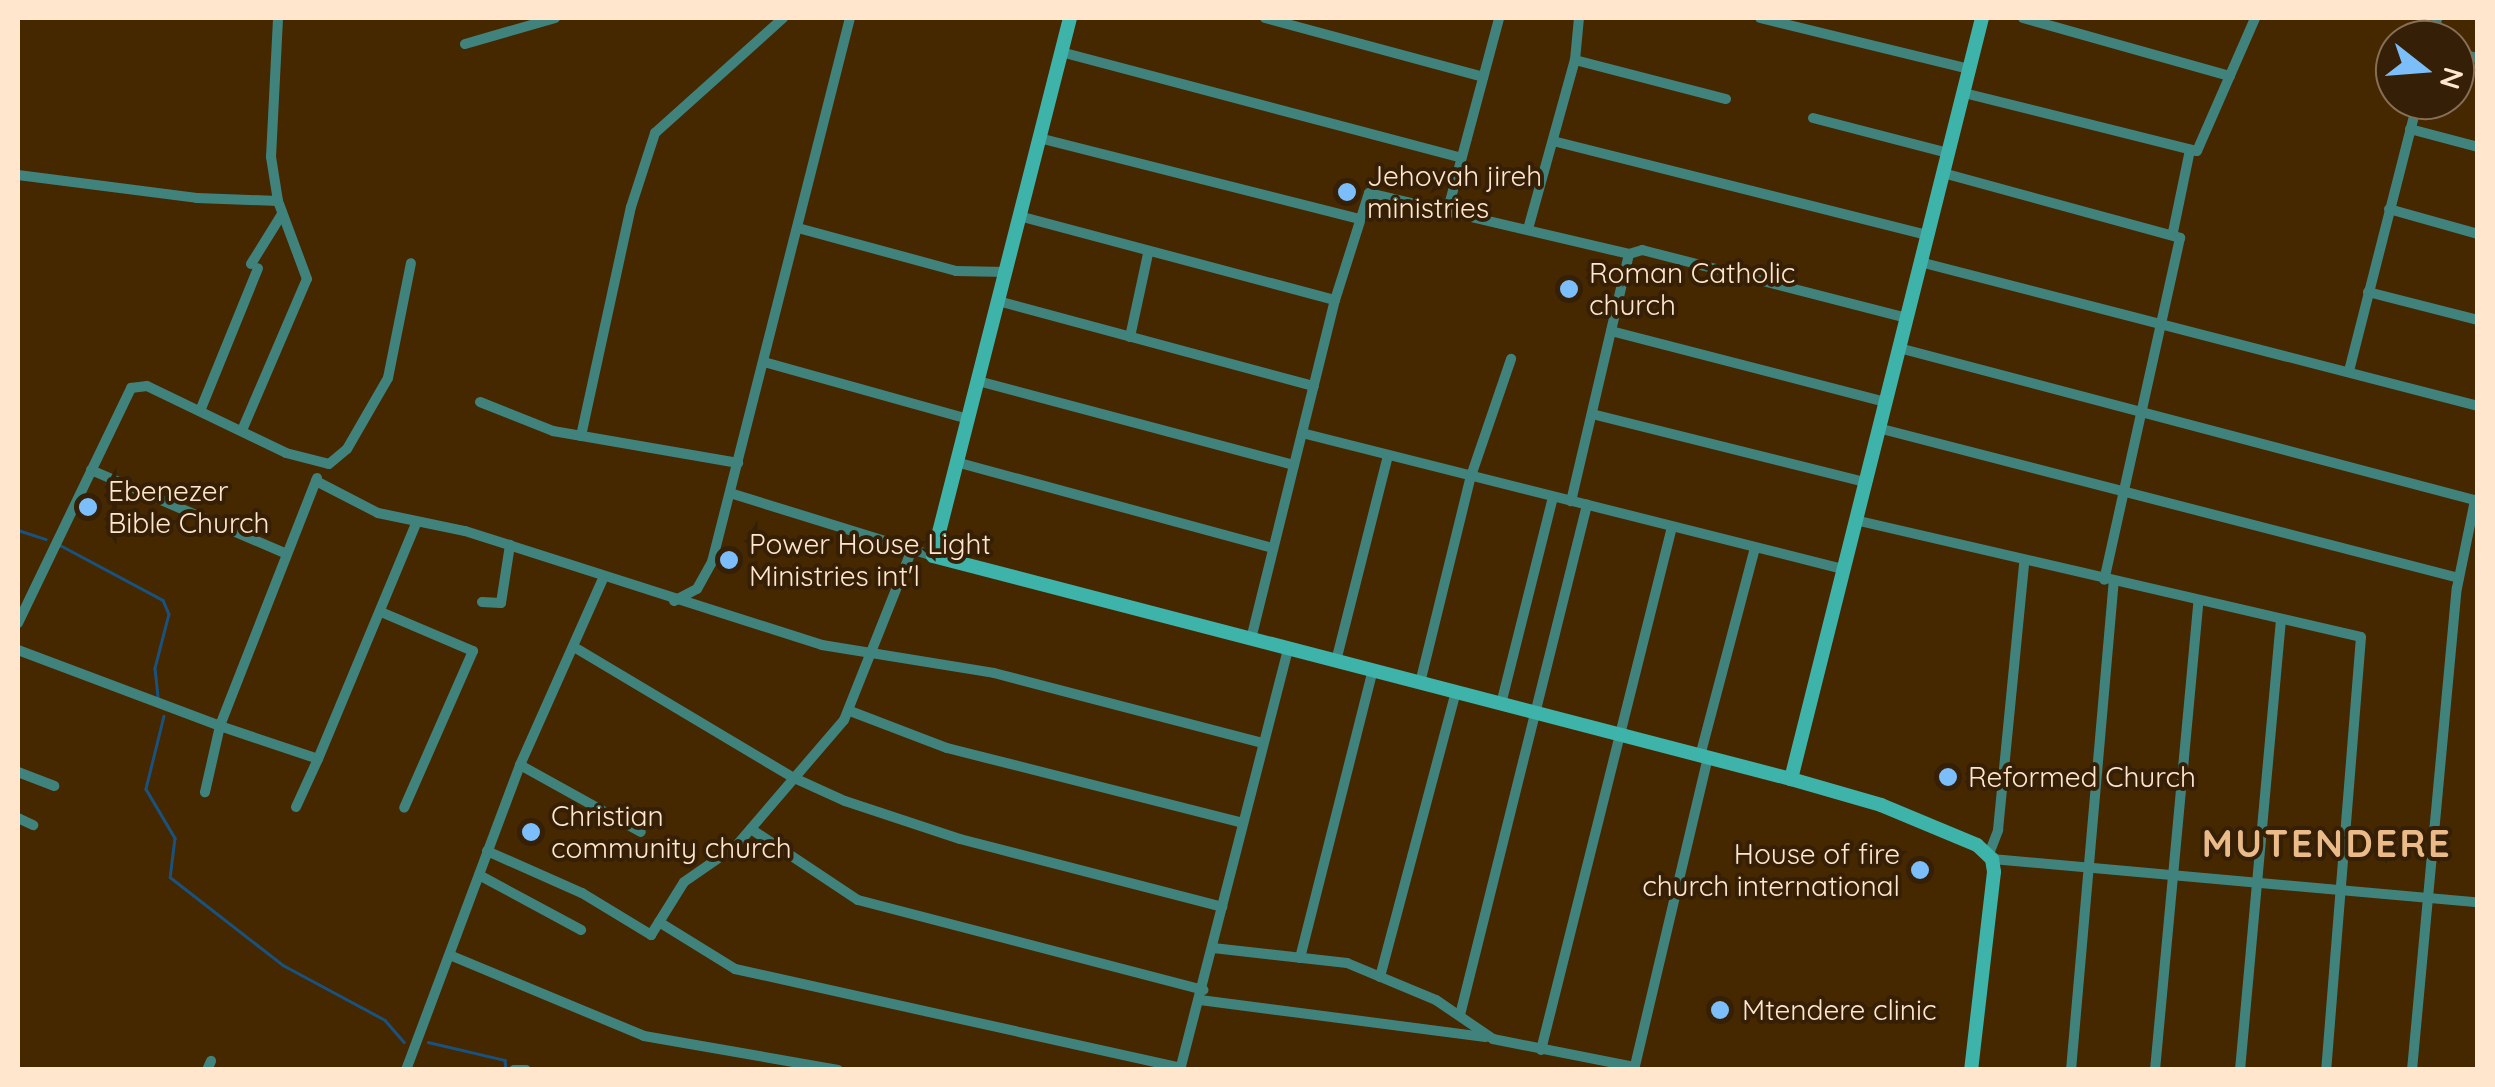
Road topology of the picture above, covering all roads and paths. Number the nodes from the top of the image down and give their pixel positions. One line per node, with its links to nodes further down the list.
1 (278, 18): 32 (street)
2 (555, 18): 13 (street)
3 (783, 18): 72 (street)
4 (850, 18): 38 (street)
5 (1070, 18): 14 (main road)
6 (1265, 18): 18 (street)
7 (1500, 18): 18 (street)
8 (1579, 18): 15 (street)
9 (1760, 18): 16 (street)
10 (1982, 18): 16 (main road)
11 (2022, 18): 17 (street)
12 (2255, 18): 17 (street)
13 (465, 44)
14 (1061, 52): 24 (main road); 29 (street)
15 (1575, 60): 20 (street); 25 (street)
16 (1970, 69): 19 (main road)
17 (2230, 76): 27 (street)
18 (1483, 77): 29 (street)
19 (1964, 93): 27 (street); 28 (main road)
20 (1726, 99)
21 (1813, 118): 28 (street)
22 (2412, 120): 23 (street)
23 (2410, 129): 26 (street); 33 (street)
24 (1039, 138): 36 (main road); 37 (street)
25 (1552, 140): 39 (street); 42 (street)
26 (2478, 147)
27 (2190, 150): 40 (street)
28 (1948, 153): 30 (main road)
29 (1461, 158): 34 (street)
30 (1943, 173): 40 (street); 42 (main road)
31 (18, 175): 32 (street)
32 (278, 201): 35 (street)
33 (2390, 209): 41 (street); 48 (street)
34 (1448, 210): 37 (street); 39 (street)
35 (282, 214): 65 (street); 69 (street)
36 (1019, 216): 43 (street); 47 (main road)
37 (1358, 218): 49 (street)
38 (798, 228): 47 (street); 58 (street)
39 (1528, 228): 44 (street)
40 (2173, 232): 53 (street)
41 (2478, 234)
42 (1927, 235): 45 (main road)
43 (1148, 254): 49 (street); 55 (street)
44 (1629, 254): 51 (street); 54 (street)
45 (1920, 262): 51 (main road); 53 (street)
46 (411, 263): 77 (street)
47 (1006, 272): 50 (main road)
48 (2368, 292): 52 (street); 59 (street)
49 (1335, 300): 61 (street)
50 (998, 301): 55 (street); 60 (main road)
51 (1906, 318): 56 (main road)
52 (2478, 320)
53 (2164, 323): 59 (street); 66 (street)
54 (1611, 331): 63 (street); 67 (street)
55 (1130, 336): 61 (street)
56 (1898, 348): 63 (main road); 66 (street)
57 (1511, 359): 79 (street)
58 (764, 362): 68 (street); 75 (street)
59 (2348, 371): 64 (street)
60 (978, 381): 68 (main road); 76 (street)
61 (1314, 386): 71 (street)
62 (480, 402): 72 (street)
63 (1885, 402): 70 (main road)
64 (2478, 406)
65 (200, 411): 69 (street); 78 (street)
66 (2142, 412): 82 (street); 86 (street)
67 (1592, 414): 81 (street); 85 (street)
68 (968, 419): 74 (main road)
69 (244, 428): 77 (street)
70 (1878, 428): 81 (main road); 82 (street)
71 (1302, 433): 73 (street); 76 (street)
72 (581, 436): 75 (street)
73 (1388, 455): 79 (street); 113 (street)
74 (956, 462): 92 (street); 96 (main road)
75 (738, 463): 83 (street)
76 (1294, 465): 92 (street)
77 (321, 467): 80 (street)
78 (91, 470): 95 (street); 107 (street)
79 (1471, 476): 84 (street); 115 (street)
80 (316, 481): 89 (street); 95 (street)
81 (1864, 482): 88 (main road)
82 (2122, 492): 99 (street); 101 (street)
83 (730, 493): 94 (street); 103 (street)
84 (1554, 498): 85 (street); 117 (street)
85 (1572, 501): 87 (street)
86 (2476, 501): 99 (street)
87 (1587, 505): 90 (street); 119 (street)
88 (1854, 520): 97 (street); 98 (main road)
89 (416, 524): 91 (street); 105 (street)
90 (1672, 527): 93 (street); 121 (street)
91 (510, 546): 100 (street); 104 (street)
92 (1274, 548): 108 (street)
93 (1756, 548): 98 (street); 123 (street)
94 (912, 550): 96 (street); 112 (street)
95 (286, 553): 120 (street)
96 (933, 556): 108 (main road)
97 (2024, 564): 101 (street); 139 (street)
98 (1843, 569): 128 (main road)
99 (2459, 578): 145 (street)
100 (602, 579): 103 (street); 109 (street)
101 (2109, 581): 102 (street); 140 (street)
102 (2199, 600): 106 (street); 142 (street)
103 (673, 601): 112 (street)
104 (482, 602)
105 (381, 612): 124 (street); 132 (street)
106 (2281, 622): 143 (street); 144 (street)
107 (18, 623)
108 (1251, 639): 110 (main road)
109 (574, 647): 125 (street); 127 (street)
110 (1288, 648): 113 (main road); 122 (street)
111 (18, 650): 120 (street)
112 (872, 658): 118 (street); 122 (street)
113 (1336, 661): 114 (main road)
114 (1373, 670): 115 (main road); 152 (street)
115 (1420, 683): 116 (main road)
116 (1456, 692): 117 (main road); 153 (street)
117 (1501, 704): 119 (main road)
118 (850, 711): 127 (street); 134 (street)
119 (1538, 714): 121 (main road); 155 (street)
120 (220, 726): 124 (street); 130 (street)
121 (1618, 734): 123 (main road); 157 (street)
122 (1263, 742): 134 (street)
123 (1704, 756): 128 (main road); 158 (street)
124 (318, 759): 131 (street)
125 (520, 765): 137 (street); 138 (street)
126 (18, 772): 129 (street)
127 (792, 777): 136 (street); 147 (street)
128 (1791, 779): 139 (main road)
129 (54, 786)
130 (205, 792)
131 (296, 807)
132 (404, 808)
133 (18, 818): 135 (street)
134 (1240, 822): 147 (street)
135 (33, 825)
136 (751, 829): 148 (street); 154 (street)
137 (641, 832)
138 (487, 851): 141 (street); 148 (street)
139 (1990, 857): 140 (street); 164 (main road)
140 (2089, 870): 142 (street); 165 (street)
141 (479, 876): 149 (street); 151 (street)
142 (2173, 878): 143 (street); 166 (street)
143 (2258, 884): 144 (street); 167 (street)
144 (2342, 891): 145 (street); 168 (street)
145 (2429, 897): 146 (street); 169 (street)
146 (2478, 902)
147 (1222, 907): 150 (street)
148 (659, 922): 159 (street)
149 (581, 930)
150 (1213, 948): 152 (street); 154 (street)
151 (452, 956): 160 (street); 163 (street)
152 (1300, 958): 153 (street)
153 (1380, 976): 155 (street)
154 (1201, 995): 156 (street); 159 (street)
155 (1460, 1015): 156 (street)
156 (1488, 1037): 157 (street)
157 (1541, 1050): 158 (street)
158 (1634, 1068)
159 (1180, 1069)
160 (406, 1070)
161 (514, 1070): 162 (street)
162 (526, 1070)
163 (838, 1070)
164 (1972, 1070)
165 (2071, 1070)
166 (2155, 1070)
167 (2240, 1070)
168 (2326, 1070)
169 (2412, 1070)

